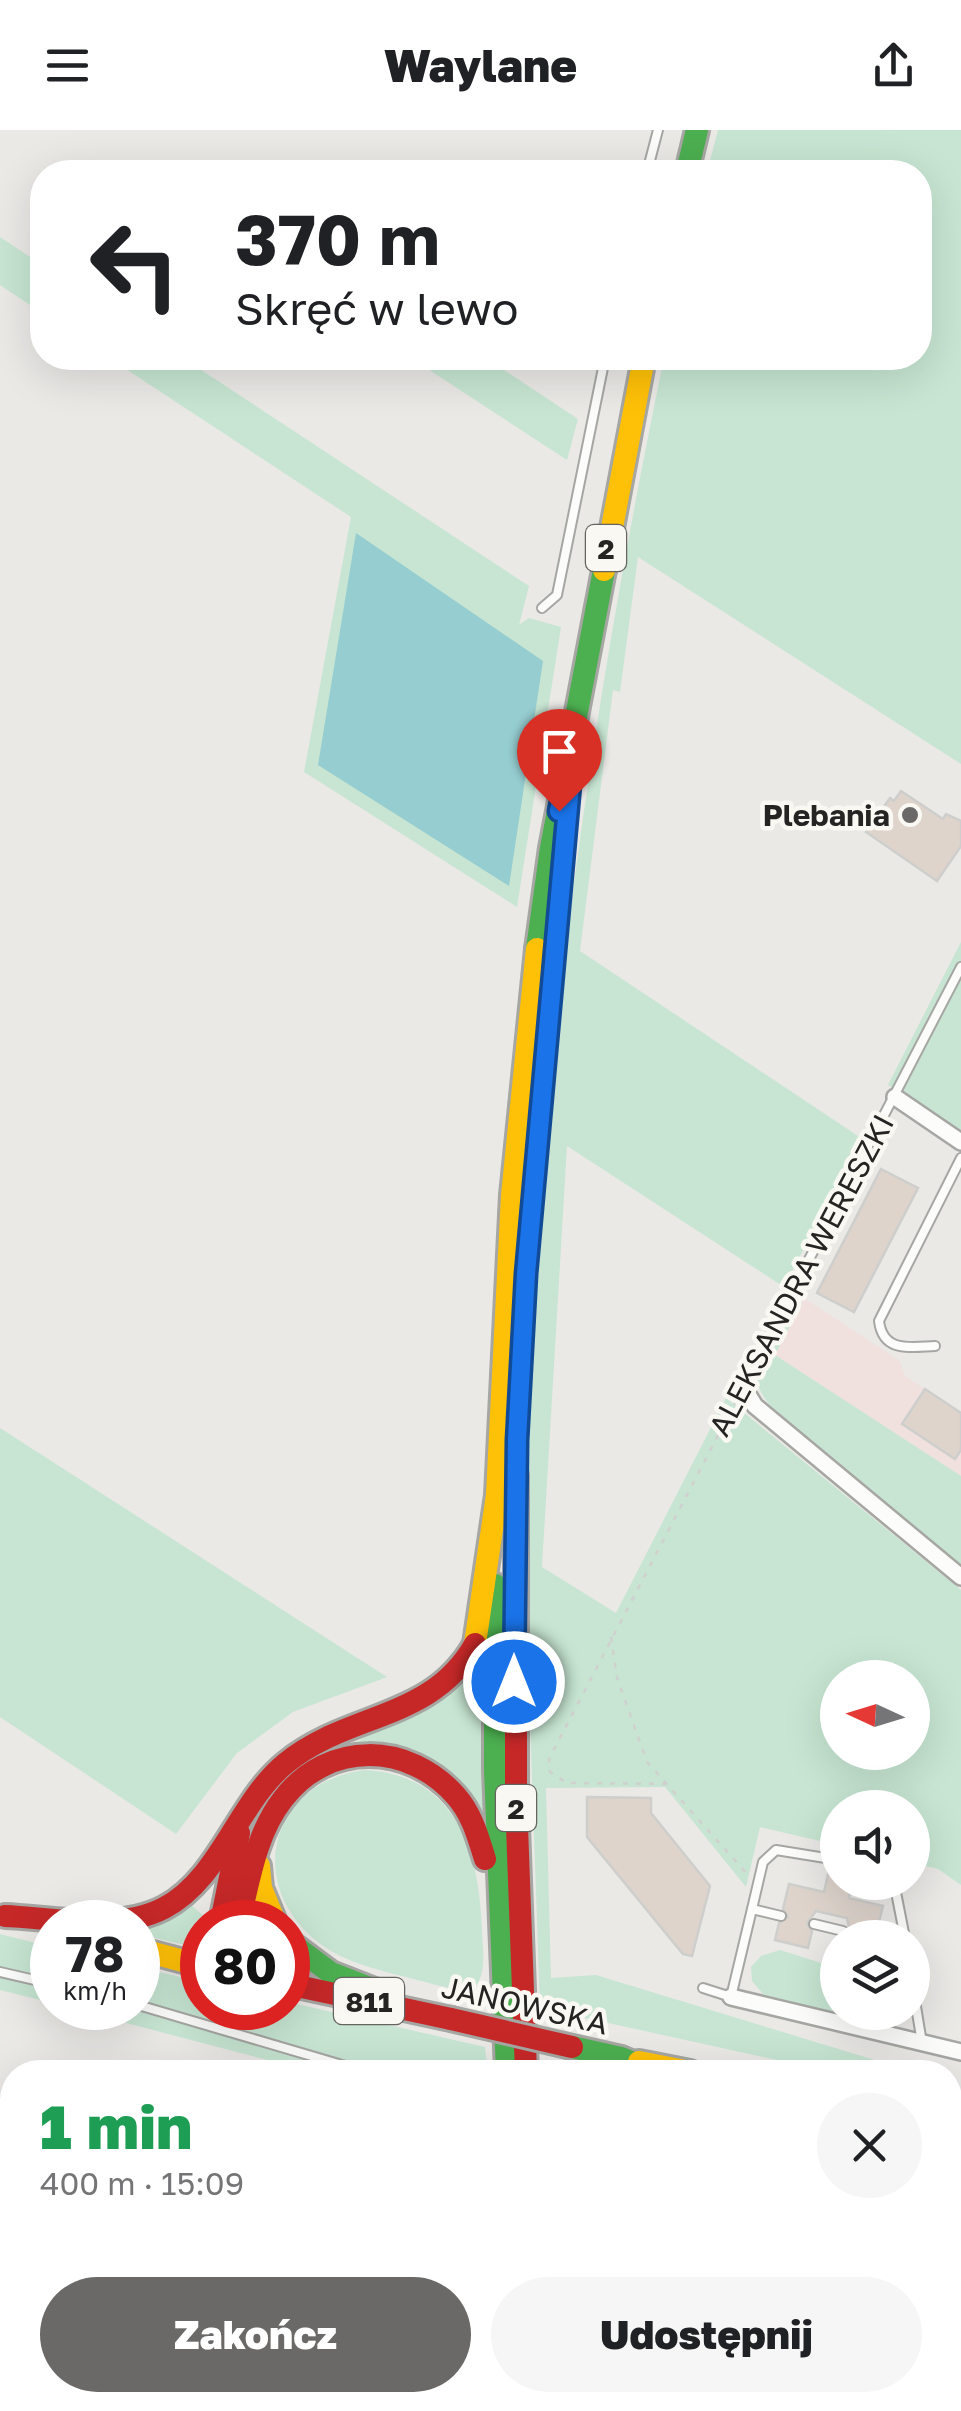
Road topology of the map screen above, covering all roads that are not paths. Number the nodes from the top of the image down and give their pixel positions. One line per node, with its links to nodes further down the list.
1 (658, 130): 3 (lane)
2 (697, 130): 4 (main road)
3 (650, 160)
4 (689, 160)
5 (603, 370): 7 (lane)
6 (642, 370): 8 (main road, 2)
7 (542, 608)
8 (574, 740): 15 (main road, 2); 44 (main road, 2)
9 (961, 967): 10 (lane, ALEKSANDRA WERESZKI)
10 (895, 1097): 11 (street); 14 (lane, ALEKSANDRA WERESZKI)
11 (961, 1142)
12 (961, 1158): 13 (lane)
13 (935, 1346)
14 (747, 1394): 16 (street)
15 (497, 1495): 17 (main road); 29 (main road)
16 (961, 1578)
17 (242, 1820): 20 (main road); 24 (main road)
18 (258, 1851): 21 (main road); 22 (main road); 29 (main road)
19 (820, 1857): 23 (lane)
20 (226, 1900)
21 (246, 1900)
22 (266, 1900)
23 (752, 1910): 25 (lane); 35 (lane)
24 (3, 1915): 26 (main road)
25 (781, 1916)
26 (30, 1922)
27 (814, 1924): 28 (lane)
28 (820, 1925)
29 (500, 1953): 43 (main road)
30 (310, 1957): 37 (main road)
31 (0, 1972): 32 (lane)
32 (30, 1979)
33 (703, 1988): 35 (lane)
34 (310, 1989): 37 (main road, JANOWSKA / 811)
35 (730, 1997): 39 (street)
36 (160, 2011): 42 (lane)
37 (451, 2019): 41 (main road, JANOWSKA / 811, bridge)
38 (920, 2030): 39 (lane)
39 (922, 2043): 40 (street)
40 (961, 2052)
41 (621, 2058): 45 (main road); 46 (main road, JANOWSKA / 811)
42 (325, 2060)
43 (506, 2060)
44 (526, 2060)
45 (626, 2060)
46 (631, 2060)

